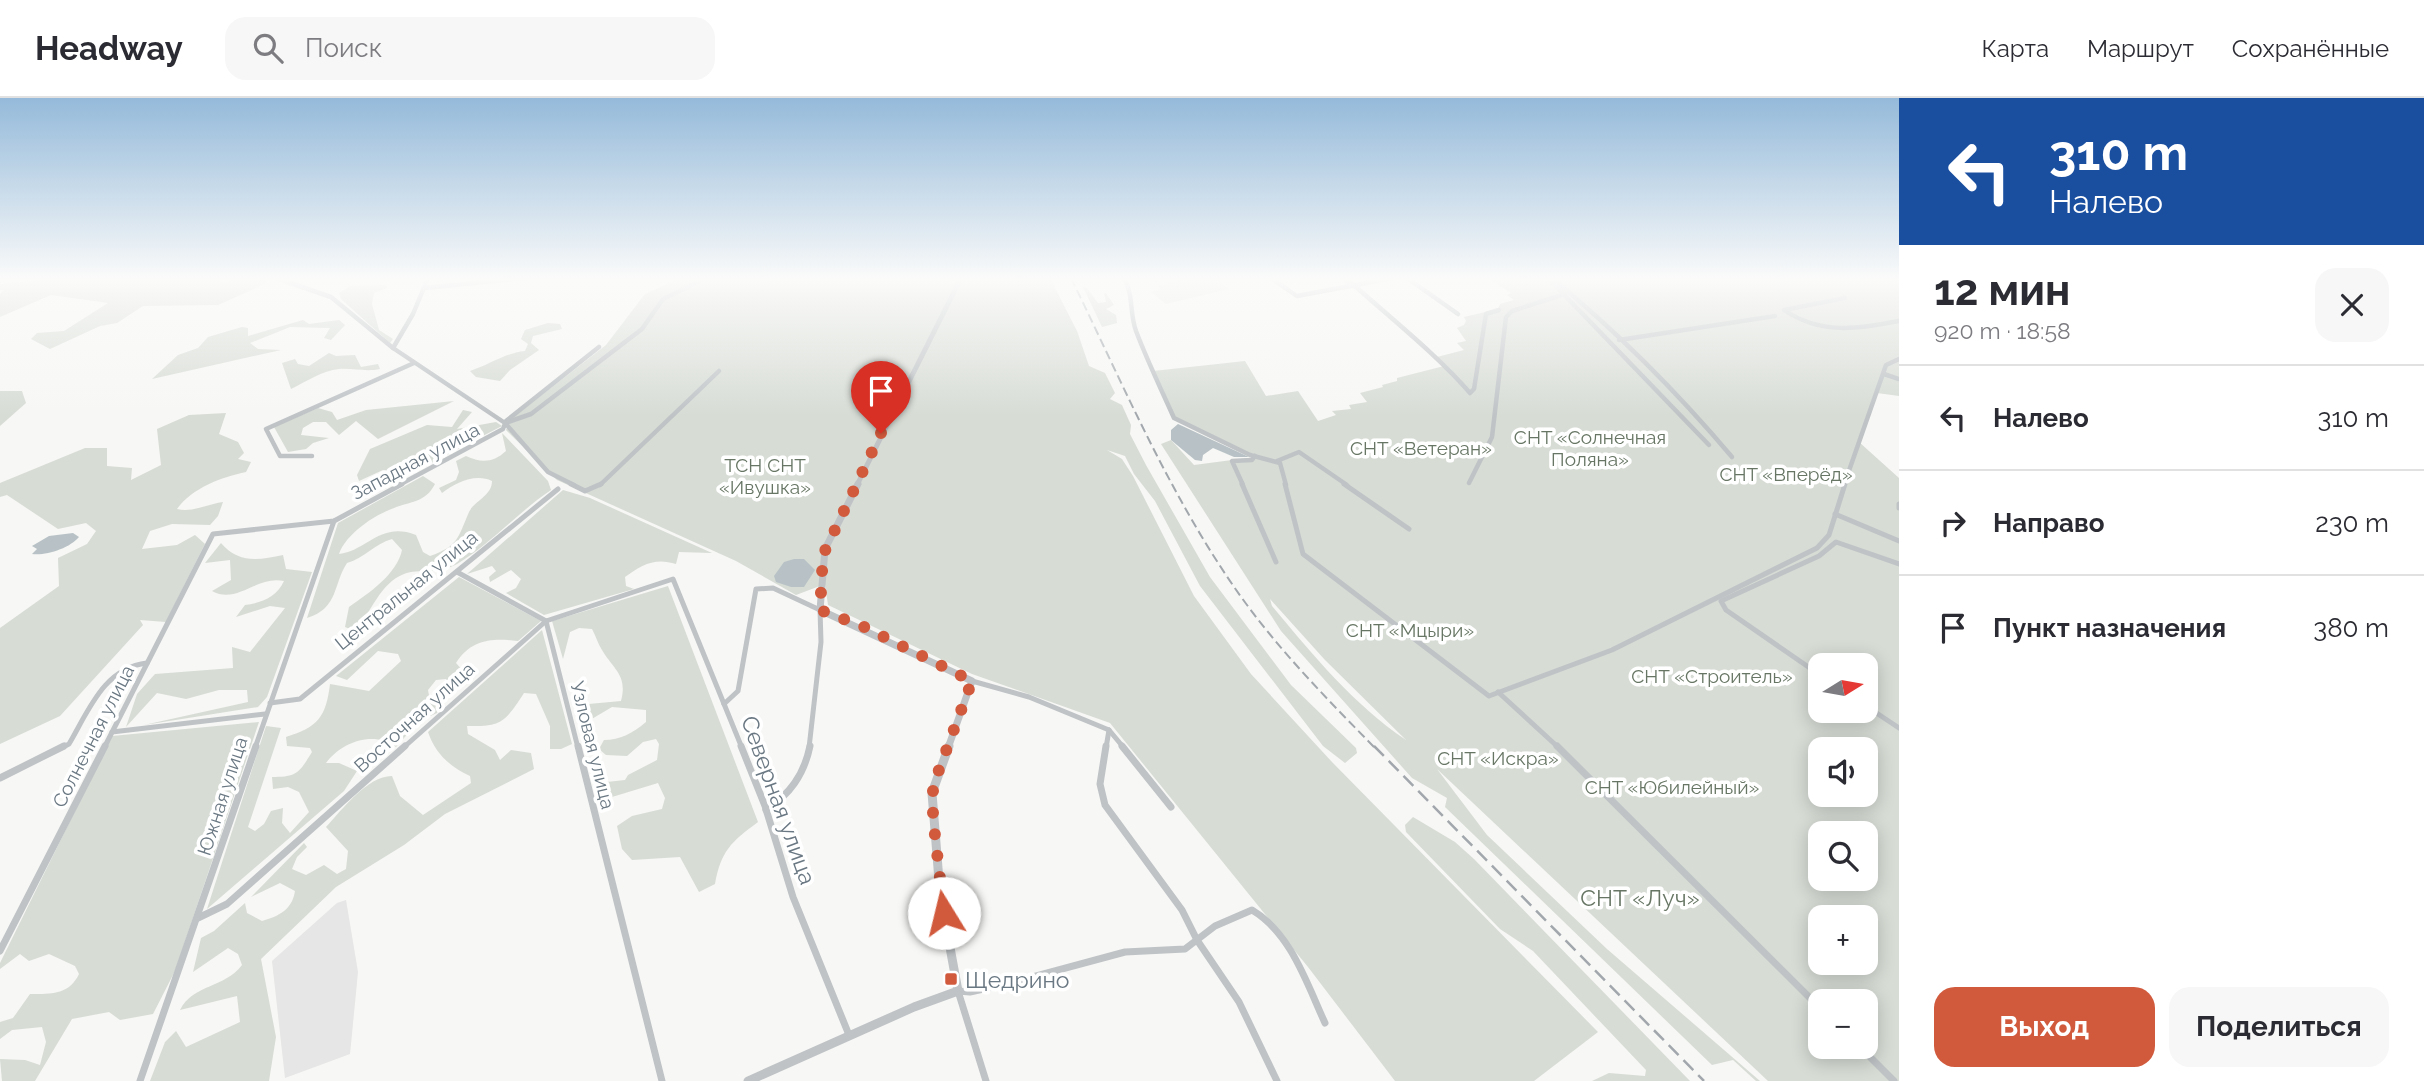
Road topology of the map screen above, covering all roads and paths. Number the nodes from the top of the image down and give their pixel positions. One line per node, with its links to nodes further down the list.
1 (364, 324): 16 (street)
2 (407, 324): 16 (street)
3 (646, 324): 22 (street)
4 (938, 324): 39 (street)
5 (1133, 324): 25 (street)
6 (1396, 324): 7 (street)
7 (1484, 324)
8 (1505, 324): 28 (street)
9 (1597, 324): 23 (street)
10 (1602, 324): 14 (street)
11 (1724, 324): 14 (street)
12 (1818, 324): 13 (street)
13 (1882, 324)
14 (1619, 340): 26 (street)
15 (599, 347): 22 (street, Западная улица)
16 (393, 348): 18 (street)
17 (1899, 359): 20 (street)
18 (414, 363): 22 (street); 24 (street)
19 (719, 370): 22 (street)
20 (1884, 374): 21 (street); 30 (street)
21 (1899, 379)
22 (505, 423): 31 (street, Западная улица)
23 (1709, 445)
24 (312, 456)
25 (1255, 456): 27 (street); 35 (street)
26 (1732, 457)
27 (1276, 461): 32 (street); 44 (street)
28 (1469, 483)
29 (558, 489): 37 (street, Центральная улица)
30 (1835, 514): 34 (street); 44 (street)
31 (334, 521): 33 (street, Западная улица); 45 (street, Южная улица)
32 (1409, 529)
33 (213, 534): 41 (street, Солнечная улица)
34 (1899, 541)
35 (1276, 562)
36 (1899, 564): 42 (street)
37 (457, 572): 40 (street); 45 (street, Центральная улица)
38 (673, 579): 40 (street, Восточная улица); 46 (street, Северная улица)
39 (820, 610): 43 (street); 46 (street); 55 (street)
40 (546, 621): 56 (street, Восточная улица); 65 (street, Узловая улица)
41 (147, 663): 52 (street, Солнечная улица); 53 (street)
42 (1808, 667)
43 (972, 681): 50 (street); 59 (street)
44 (1498, 692): 60 (street)
45 (270, 703): 47 (street, Южная улица)
46 (724, 704): 55 (street, Северная улица)
47 (265, 714): 52 (street); 56 (street, Южная улица)
48 (1878, 714): 49 (street)
49 (1899, 728): 51 (street)
50 (1108, 730): 54 (street); 57 (street)
51 (1888, 731)
52 (111, 732): 58 (street, Солнечная улица)
53 (0, 778)
54 (1171, 807)
55 (766, 810): 62 (street, Северная улица)
56 (198, 918): 64 (street, Южная улица)
57 (1197, 940): 59 (street); 61 (street); 68 (street)
58 (0, 951)
59 (958, 990): 62 (street); 67 (street)
60 (1808, 997)
61 (1325, 1023)
62 (849, 1035): 66 (street)
63 (1872, 1059): 69 (street)
64 (140, 1081)
65 (662, 1081)
66 (748, 1081)
67 (986, 1081)
68 (1277, 1081)
69 (1894, 1081)

